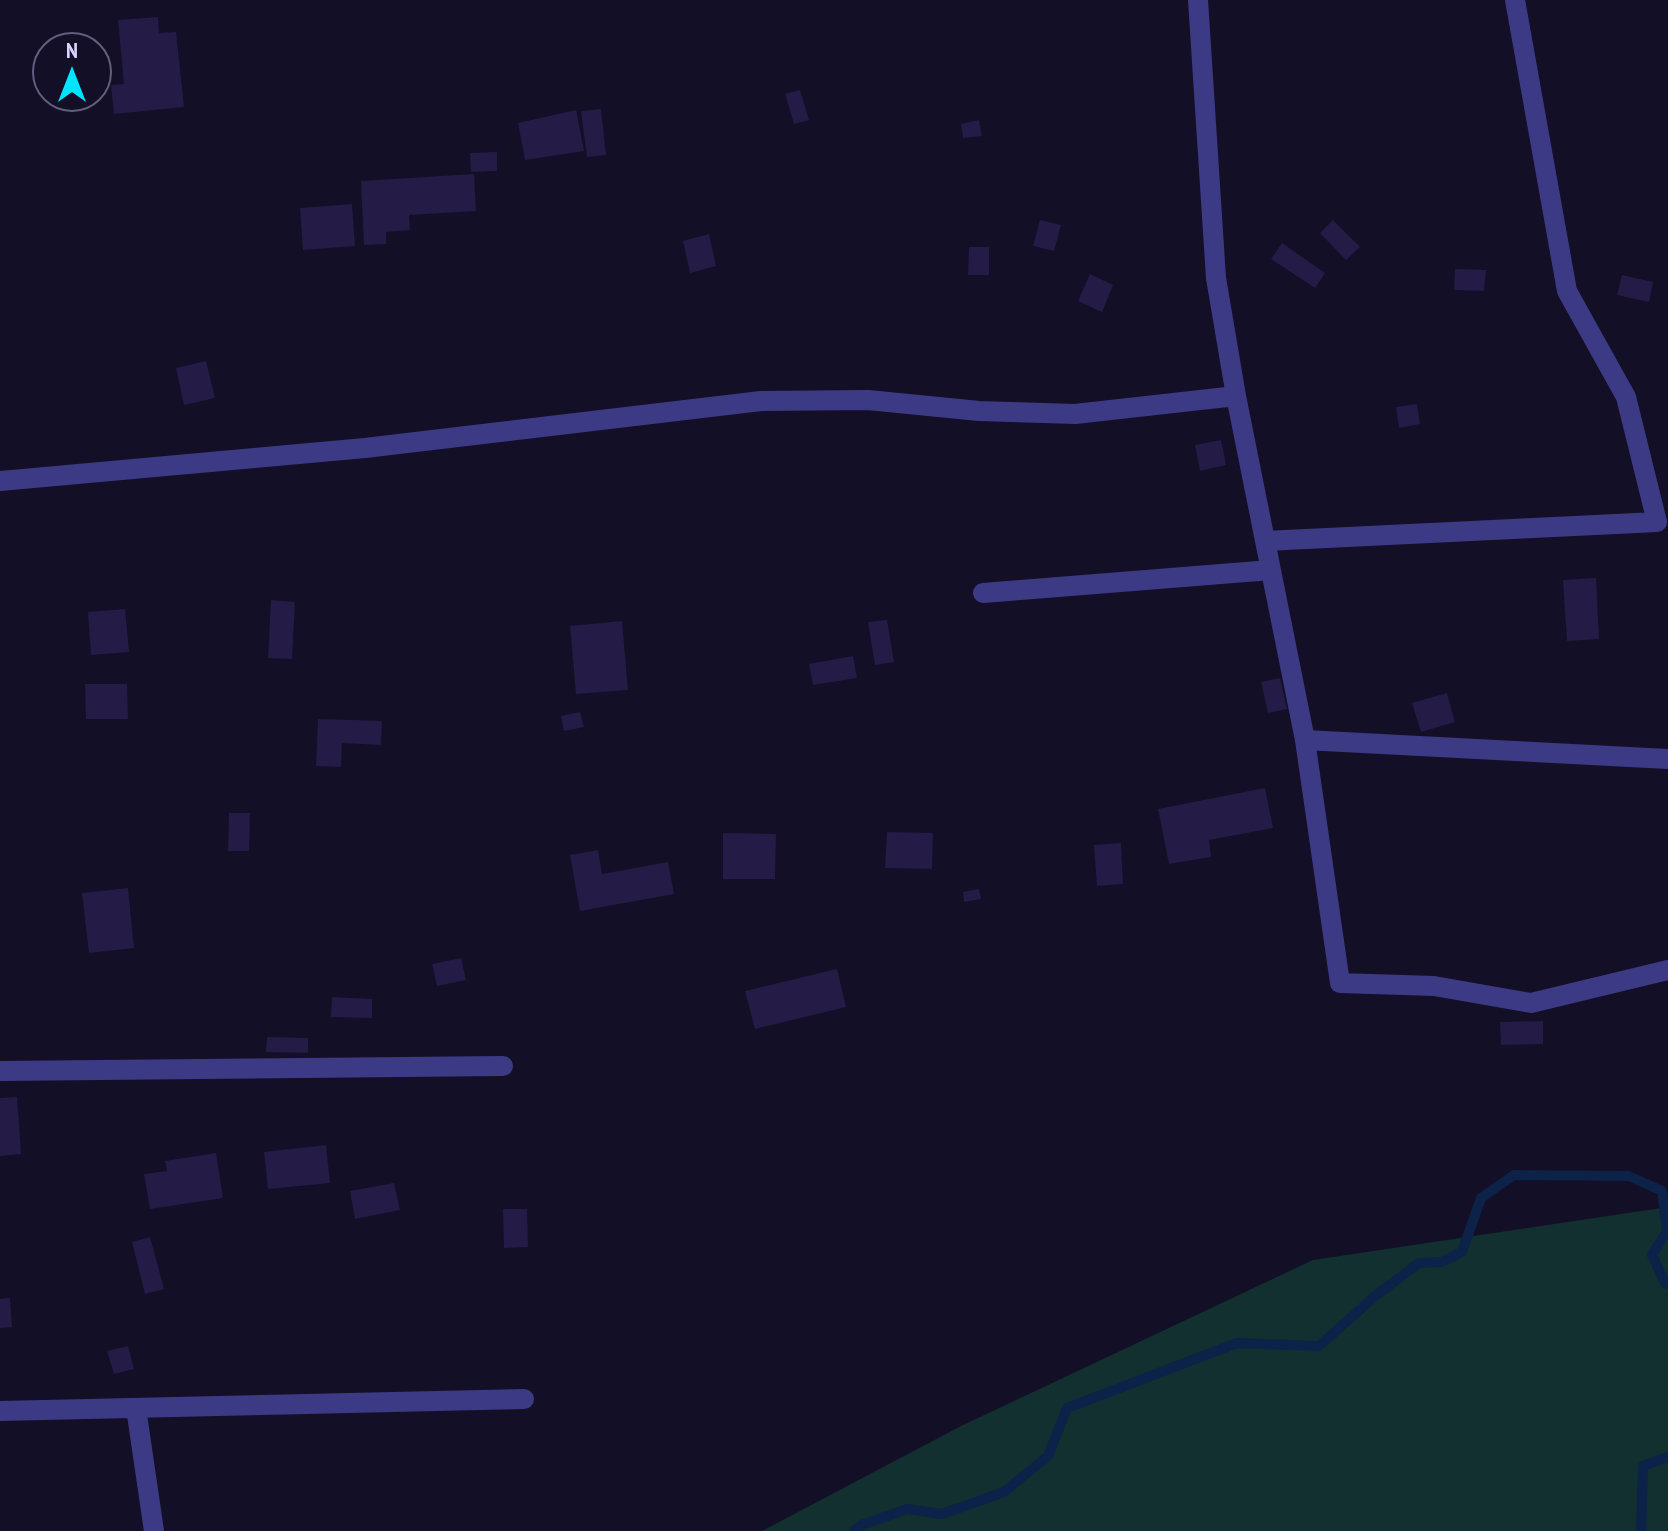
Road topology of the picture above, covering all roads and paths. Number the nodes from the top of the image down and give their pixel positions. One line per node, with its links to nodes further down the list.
1 (1198, 0): 3 (street)
2 (1515, 0): 5 (street)
3 (1236, 396): 4 (street); 5 (street)
4 (0, 481)
5 (1265, 541): 6 (street)
6 (1271, 570): 7 (street); 8 (street)
7 (983, 593)
8 (1305, 740): 9 (street); 10 (street)
9 (1668, 759)
10 (1668, 970)
11 (503, 1066): 12 (street)
12 (0, 1071)
13 (524, 1399): 14 (street)
14 (136, 1408): 15 (street); 16 (street)
15 (0, 1411)
16 (154, 1531)

